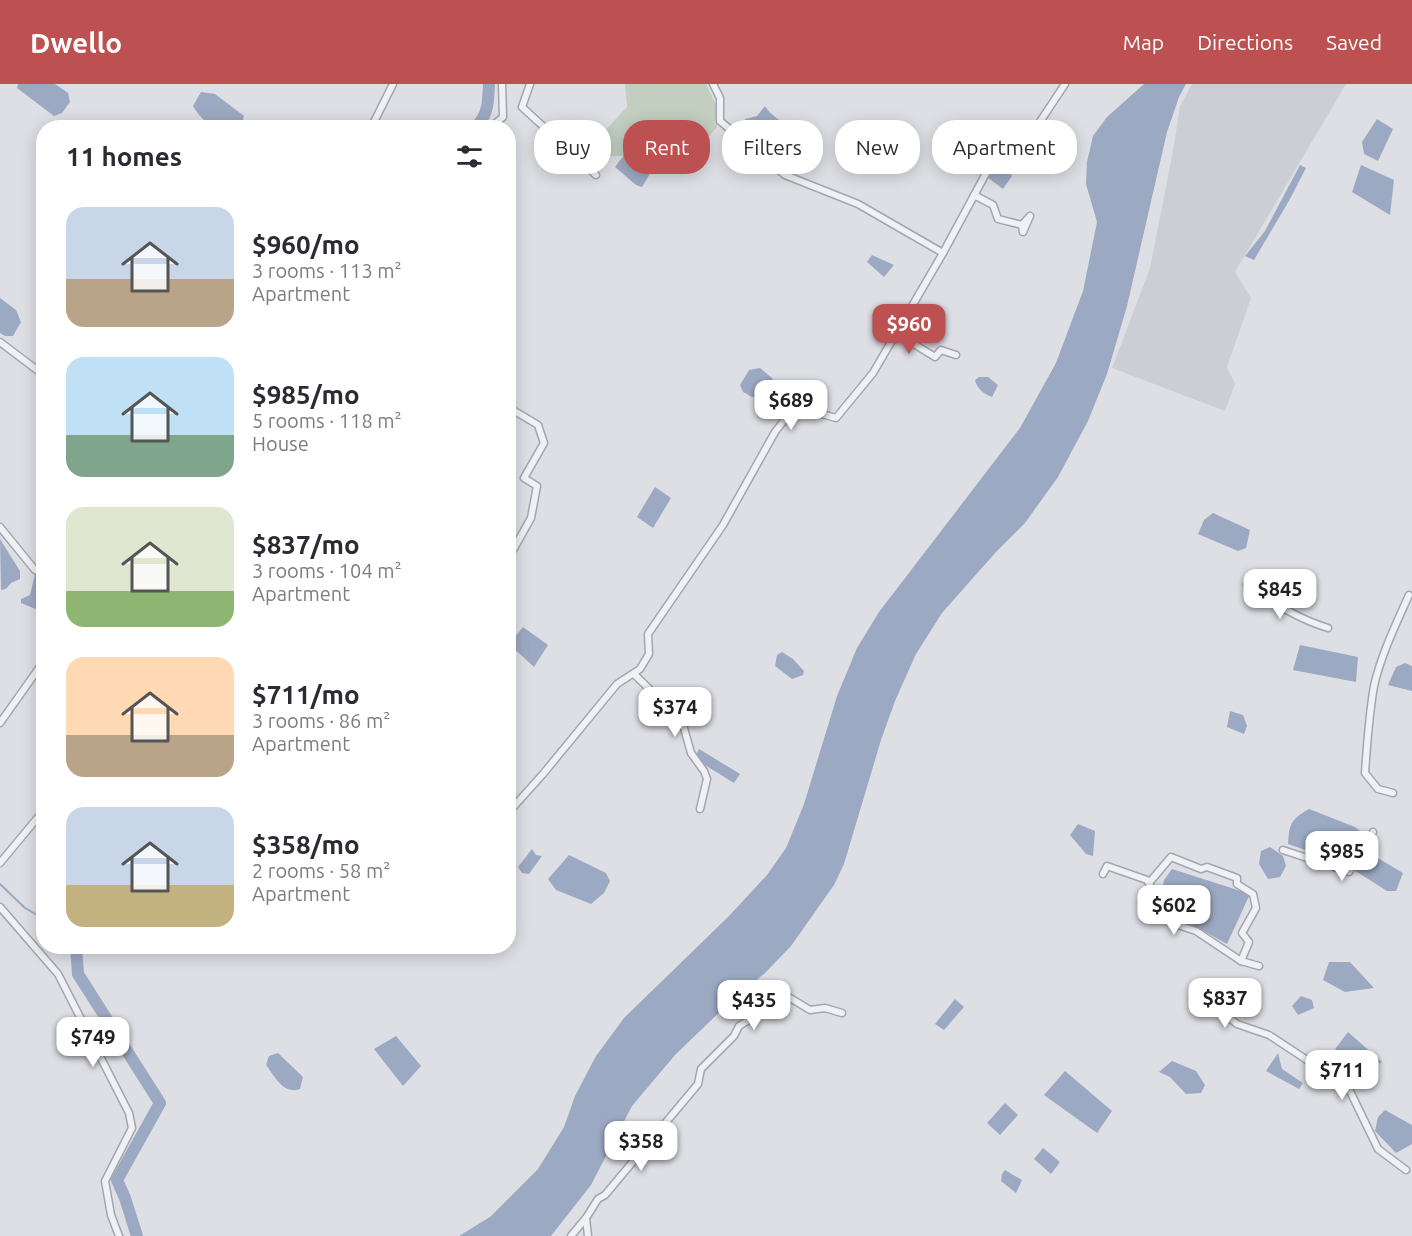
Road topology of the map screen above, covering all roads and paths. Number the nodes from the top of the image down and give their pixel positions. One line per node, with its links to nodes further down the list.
1 (393, 84): 6 (street)
2 (502, 84): 7 (street)
3 (530, 84): 8 (street)
4 (712, 84): 11 (street)
5 (1065, 84): 9 (street)
6 (375, 120)
7 (499, 120)
8 (596, 175)
9 (974, 195): 10 (street); 11 (street)
10 (1022, 225)
11 (943, 253): 12 (street)
12 (896, 333): 14 (street); 24 (street)
13 (0, 342): 15 (street)
14 (956, 355)
15 (36, 369)
16 (516, 412): 18 (street)
17 (0, 527): 19 (street)
18 (516, 545)
19 (36, 571)
20 (1246, 585): 22 (street)
21 (1409, 595): 26 (street)
22 (1328, 628)
23 (36, 673): 25 (street)
24 (634, 674): 27 (street); 28 (street)
25 (0, 723)
26 (1393, 793)
27 (516, 804)
28 (700, 809)
29 (36, 819): 32 (street)
30 (1373, 832): 31 (street)
31 (1282, 849)
32 (1, 858)
33 (1103, 874): 34 (street)
34 (1149, 883): 38 (street); 38 (street)
35 (0, 907): 36 (street)
36 (36, 949)
37 (41, 954): 44 (street)
38 (1241, 961): 39 (street)
39 (1259, 966)
40 (1193, 998): 42 (street)
41 (842, 1013): 43 (street)
42 (1406, 1170)
43 (586, 1218): 45 (street); 46 (street)
44 (119, 1236)
45 (571, 1236)
46 (588, 1236)

